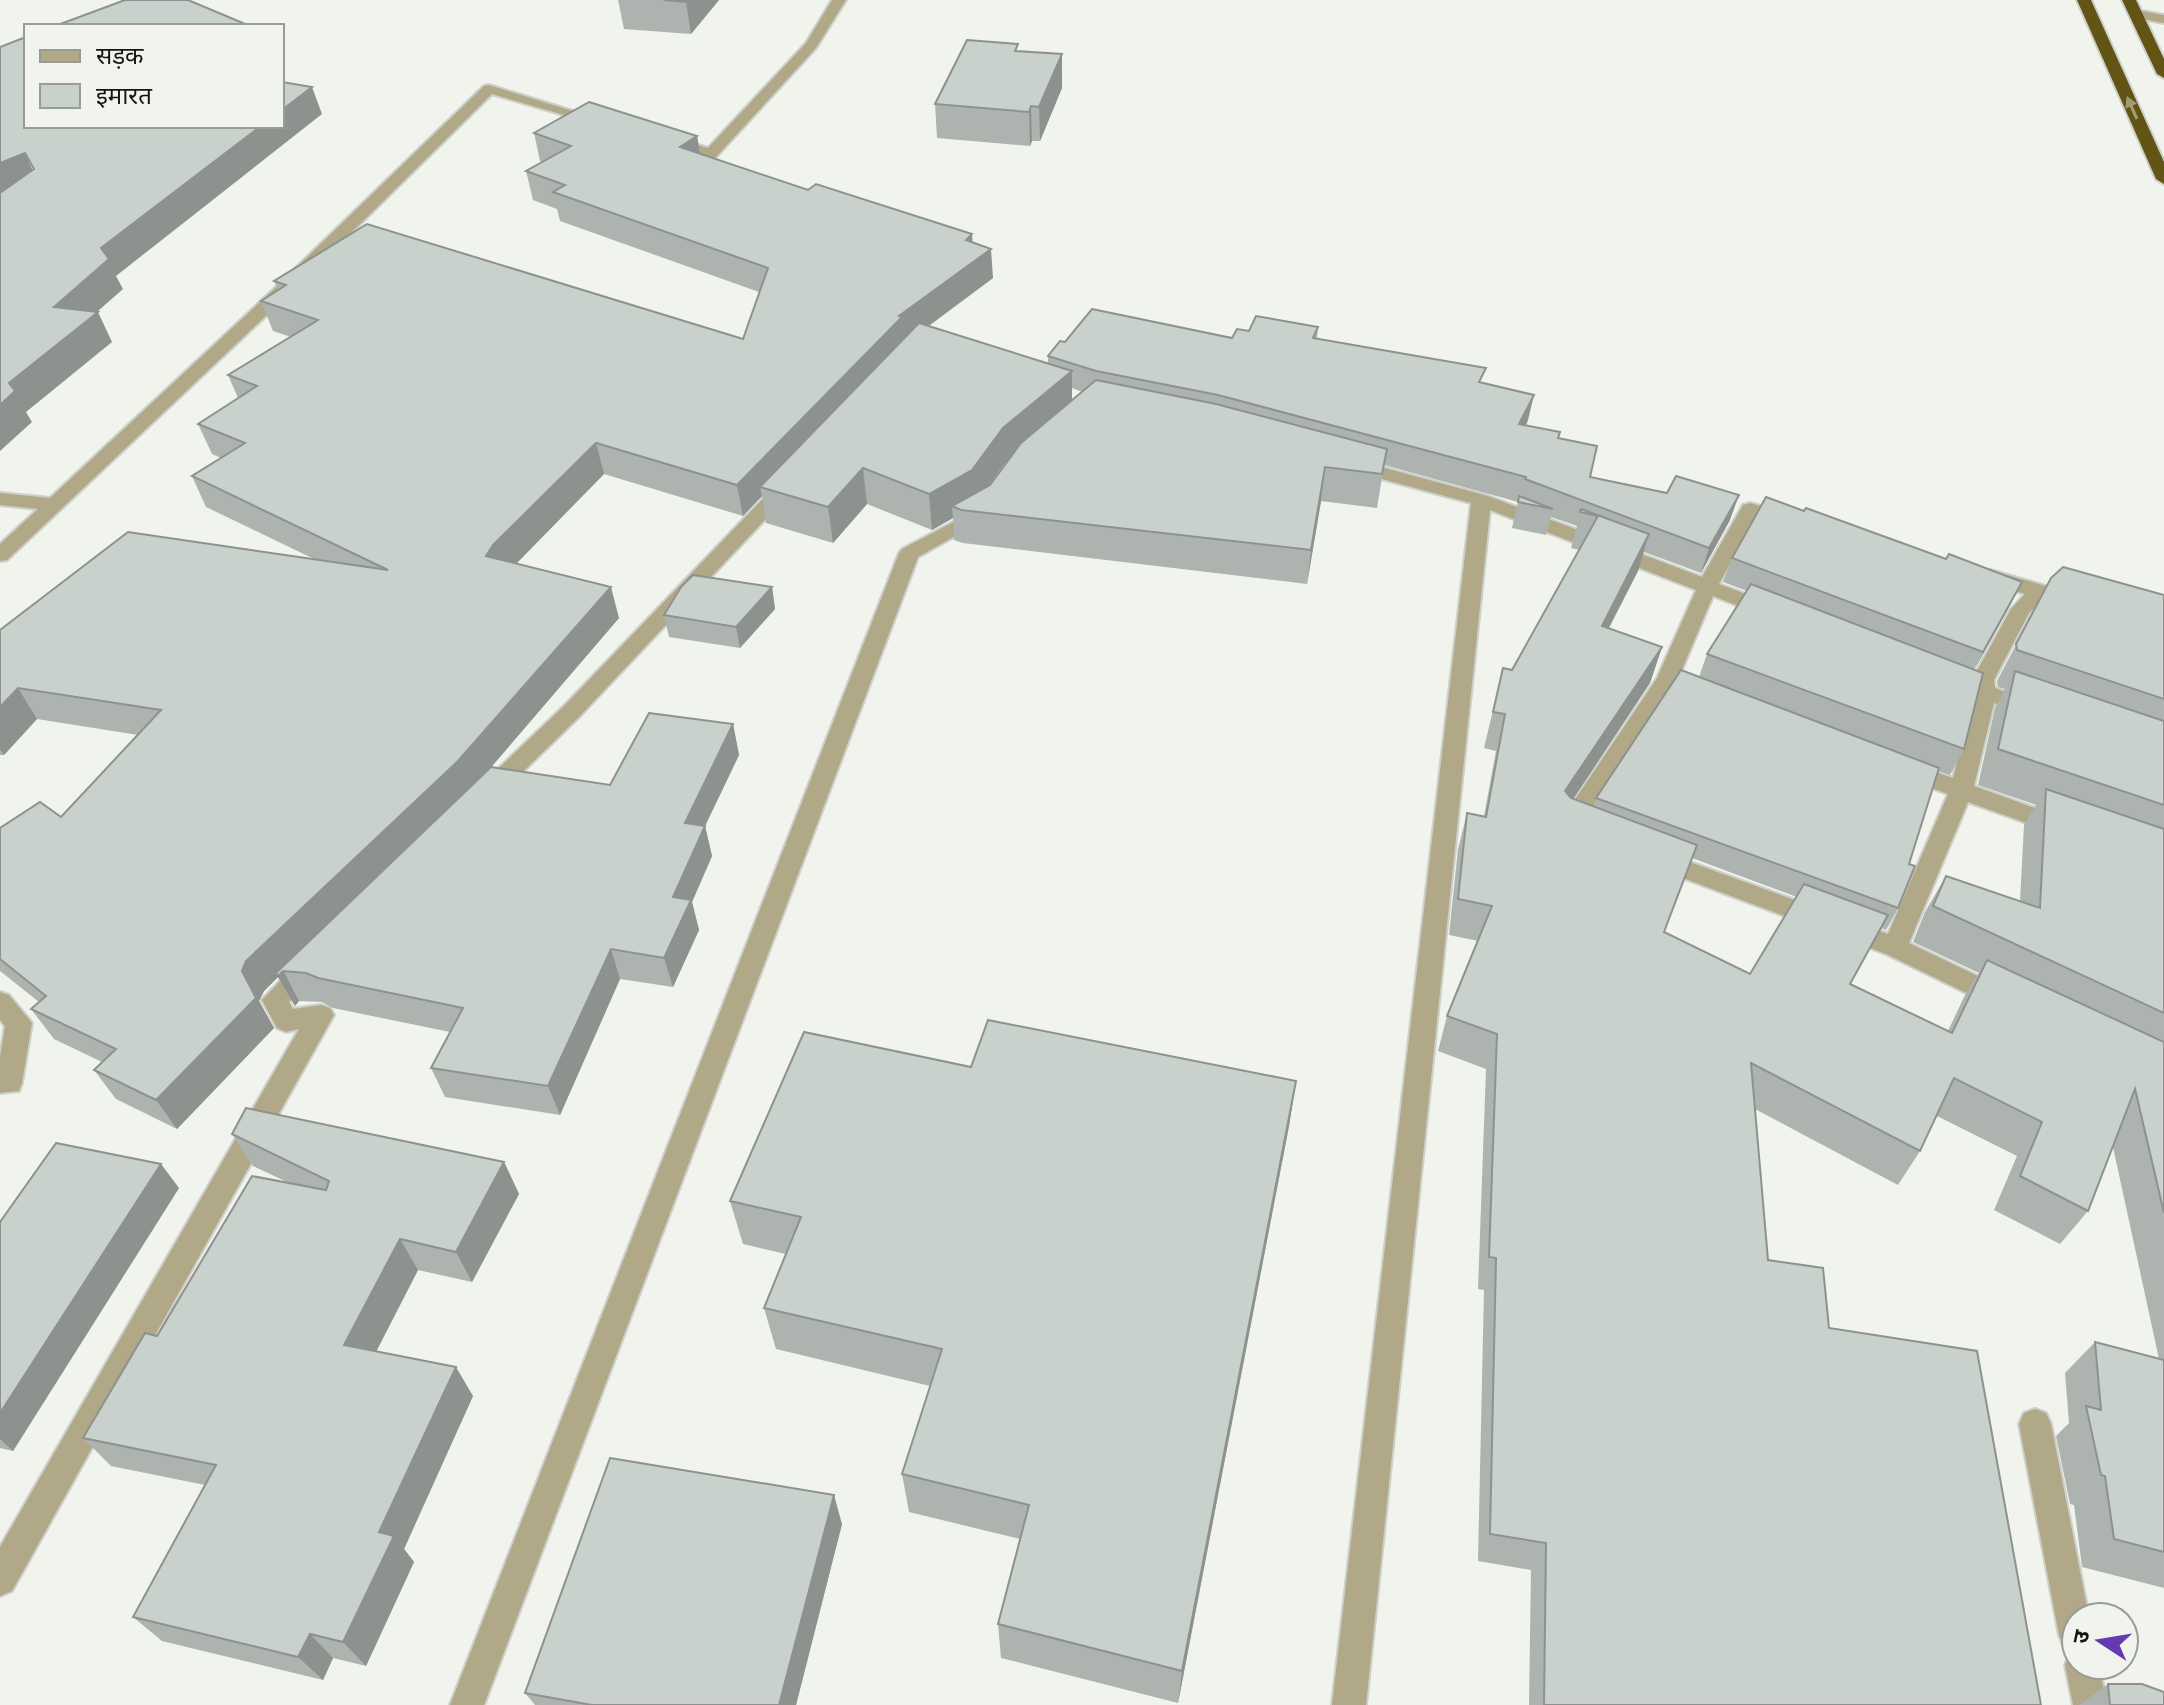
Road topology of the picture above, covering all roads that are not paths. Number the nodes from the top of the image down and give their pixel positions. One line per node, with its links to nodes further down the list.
1 (839, 0): 7 (street)
2 (2084, 0): 8 (highway, one-way to 2)
3 (2132, 7): 4 (street); 5 (highway)
4 (2164, 19)
5 (2164, 74)
6 (608, 124): 14 (street)
7 (652, 136)
8 (2164, 179)
9 (1334, 460): 13 (street)
10 (799, 472): 27 (street)
11 (998, 491): 40 (street)
12 (0, 499): 14 (street)
13 (1481, 500): 18 (street); 41 (street)
14 (52, 504): 16 (street)
15 (1811, 526): 18 (street)
16 (0, 555)
17 (1963, 569): 19 (street)
18 (1707, 587): 21 (street); 29 (street)
19 (2040, 591): 20 (street); 23 (street)
20 (2095, 608)
21 (1795, 621)
22 (1927, 671): 23 (street)
23 (1985, 693): 24 (street); 26 (street)
24 (2045, 714)
25 (1887, 763): 26 (street)
26 (1961, 791): 28 (street); 31 (street)
27 (469, 811)
28 (2075, 831)
29 (1599, 837)
30 (1629, 848): 31 (street)
31 (1895, 947): 34 (street)
32 (321, 956): 37 (street)
33 (0, 1002): 35 (street)
34 (2023, 1008)
35 (0, 1082)
36 (2035, 1424): 38 (street)
37 (0, 1579)
38 (2069, 1601)
39 (2085, 1681): 42 (street)
40 (467, 1705)
41 (1349, 1705)
42 (2090, 1705)

